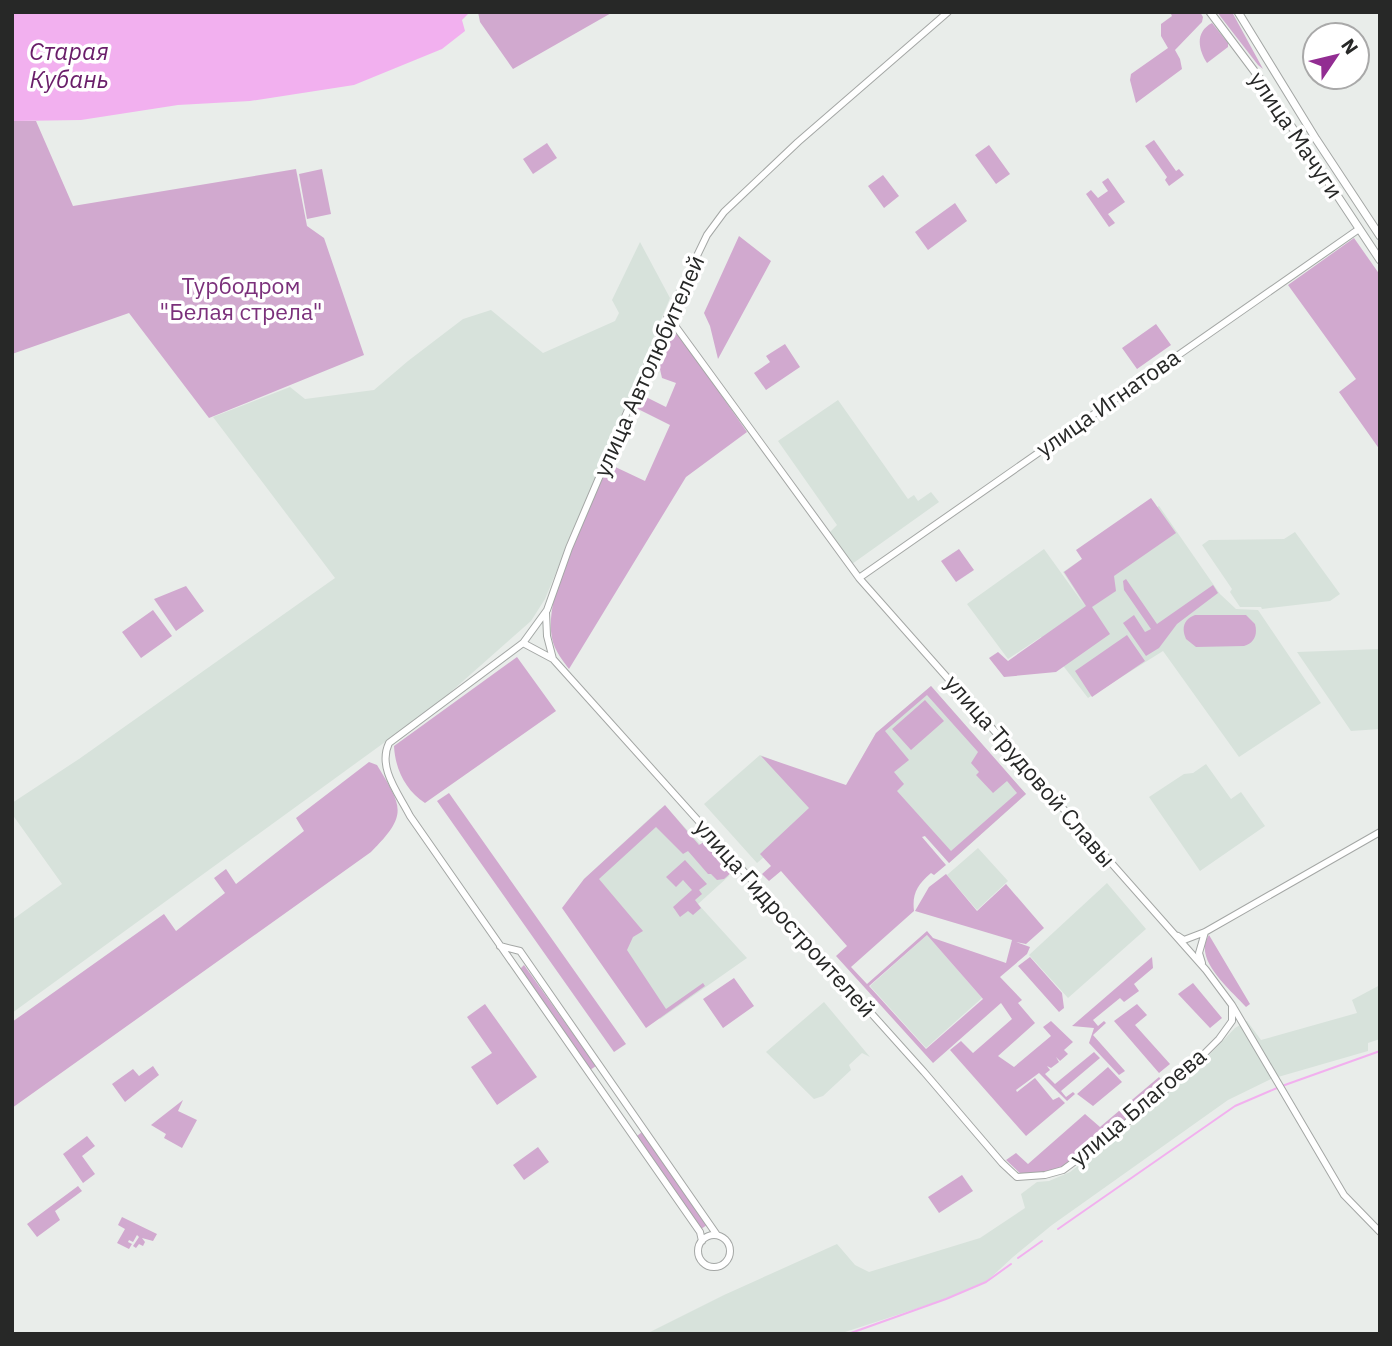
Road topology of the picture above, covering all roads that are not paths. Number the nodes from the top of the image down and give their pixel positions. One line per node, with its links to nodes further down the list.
1 (948, 12): 7 (street, улица Автолюбителей)
2 (1210, 12): 4 (main road, улица Мачуги)
3 (1238, 12): 5 (main road, улица Мачуги)
4 (1359, 229): 6 (main road, улица Мачуги); 8 (street, улица Игнатова)
5 (1380, 236)
6 (1380, 260)
7 (668, 316): 8 (street, улица Трудовой Славы); 9 (street, улица Автолюбителей)
8 (859, 578): 13 (street, улица Трудовой Славы)
9 (547, 610): 10 (street, улица Автолюбителей); 11 (street)
10 (523, 643): 11 (street, улица Гидростроителей); 15 (street, улица Автолюбителей)
11 (553, 659): 24 (street, улица Гидростроителей)
12 (1380, 832): 14 (street)
13 (1171, 931): 14 (street); 17 (street, улица Трудовой Славы)
14 (1205, 932): 17 (street)
15 (500, 946): 16 (street); 18 (street)
16 (529, 964): 18 (street); 20 (street)
17 (1206, 970): 19 (street, улица Трудовой Славы)
18 (518, 972): 21 (street)
19 (1232, 1005): 24 (street, улица Благоева); 25 (street, улица Трудовой Славы)
20 (639, 1121): 21 (street); 22 (street)
21 (627, 1129): 23 (street)
22 (644, 1129): 23 (street); 26 (street)
23 (633, 1137): 27 (street)
24 (1017, 1177)
25 (1380, 1232)
26 (717, 1235): 27 (street); 27 (street)
27 (702, 1241)

